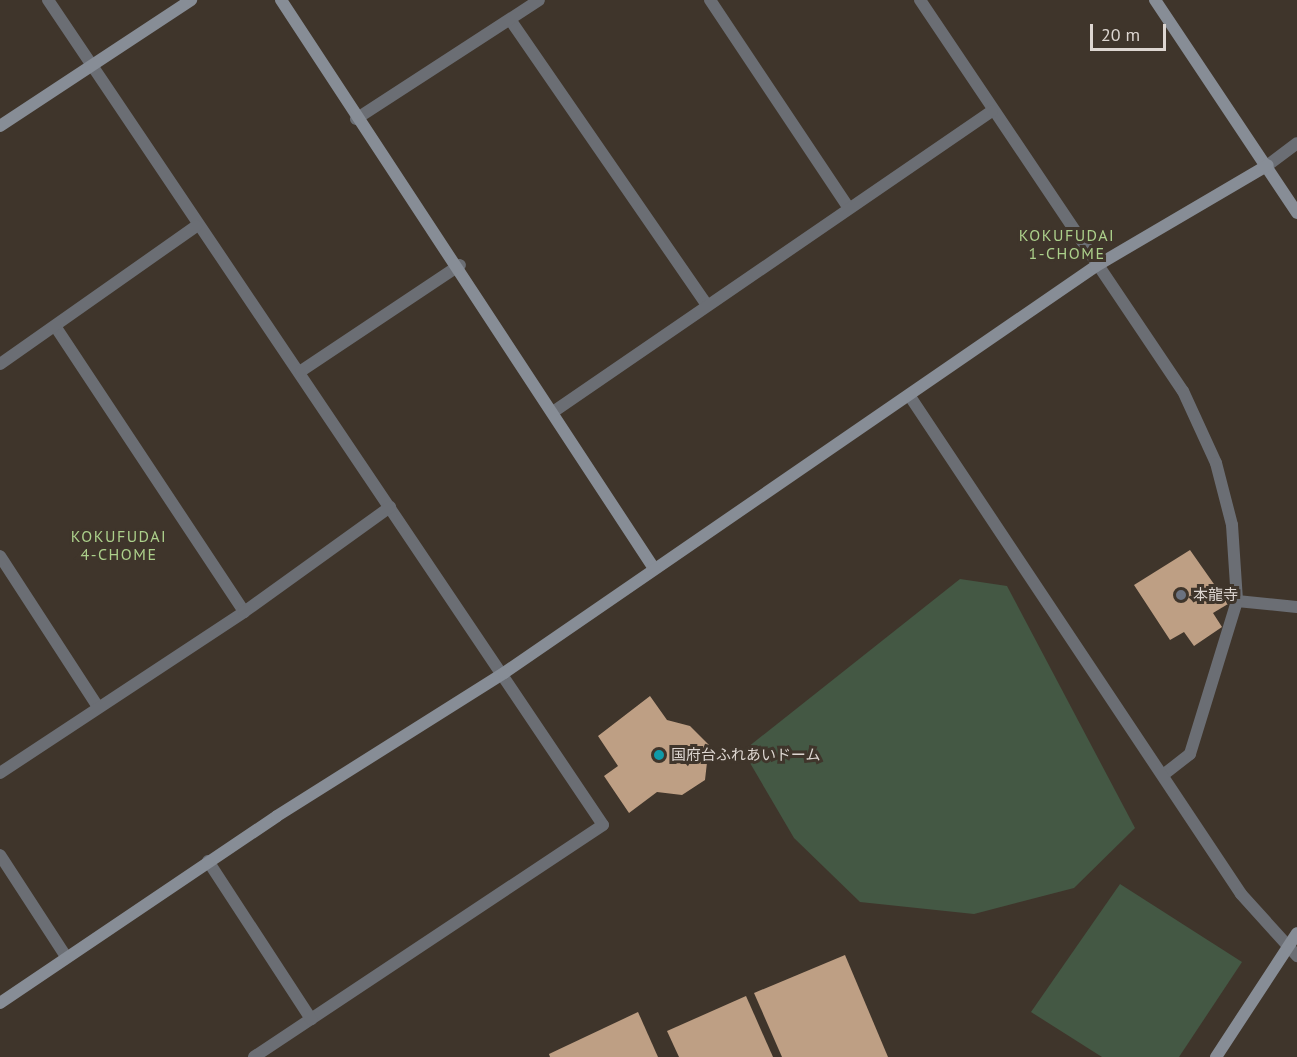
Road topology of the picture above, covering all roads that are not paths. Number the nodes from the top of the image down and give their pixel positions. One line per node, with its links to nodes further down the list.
1 (48, 0): 9 (street)
2 (190, 0): 9 (street)
3 (281, 0): 11 (street)
4 (539, 0): 8 (street)
5 (711, 0): 15 (street)
6 (920, 0): 10 (street)
7 (1155, 0): 14 (street)
8 (511, 21): 11 (street); 20 (street)
9 (93, 63): 12 (street); 17 (street)
10 (992, 111): 15 (street); 19 (street)
11 (356, 118): 18 (street)
12 (0, 126)
13 (1297, 143): 14 (street)
14 (1268, 165): 16 (street); 19 (street)
15 (849, 207): 20 (street)
16 (1297, 213)
17 (196, 226): 21 (street); 23 (street)
18 (460, 265): 23 (street); 25 (street)
19 (1096, 266): 24 (street); 29 (street)
20 (707, 304): 25 (street)
21 (55, 326): 22 (street); 31 (street)
22 (0, 364)
23 (301, 371): 26 (street)
24 (909, 395): 28 (street); 35 (street)
25 (553, 412): 28 (street)
26 (390, 507): 31 (street); 32 (street)
27 (0, 556): 33 (street)
28 (653, 567): 32 (street)
29 (1237, 601): 30 (street); 35 (street)
30 (1297, 607)
31 (244, 612): 33 (street)
32 (504, 673): 37 (street); 42 (street)
33 (98, 707): 34 (street)
34 (0, 772)
35 (1164, 774): 39 (street)
36 (0, 855): 40 (street)
37 (208, 861): 40 (street); 42 (street)
38 (1297, 933): 39 (street)
39 (1292, 952): 44 (street)
40 (65, 955): 41 (street)
41 (0, 1003)
42 (311, 1019): 43 (street)
43 (254, 1057)
44 (1216, 1057)

